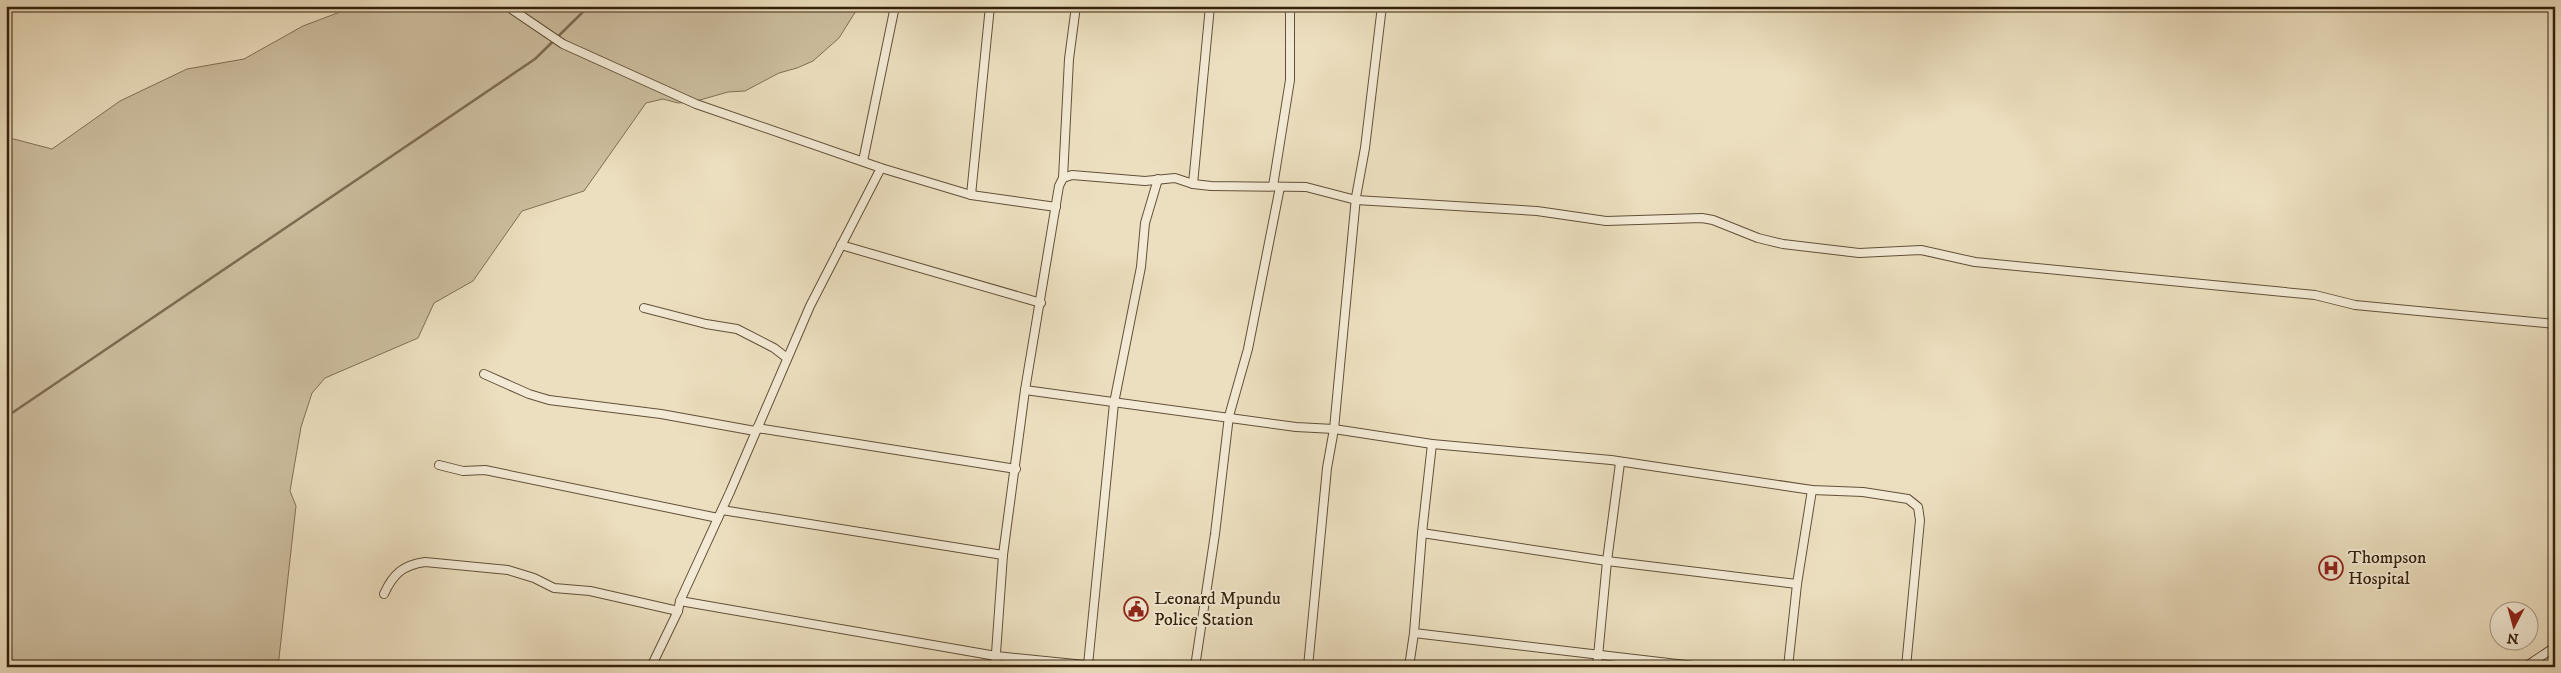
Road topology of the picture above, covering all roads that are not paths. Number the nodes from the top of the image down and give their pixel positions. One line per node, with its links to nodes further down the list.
1 (507, 6): 8 (street)
2 (895, 6): 8 (street)
3 (990, 6): 14 (street)
4 (1076, 6): 10 (street)
5 (1210, 6): 12 (street)
6 (1290, 6): 13 (street)
7 (1382, 6): 15 (street)
8 (863, 160): 9 (street)
9 (881, 168): 14 (street); 17 (street)
10 (1063, 178): 11 (street); 16 (street)
11 (1158, 178): 12 (street); 24 (street)
12 (1193, 184): 13 (street)
13 (1276, 186): 15 (street); 25 (street)
14 (971, 195): 16 (street)
15 (1356, 200): 20 (street); 27 (street)
16 (1056, 207): 18 (street)
17 (842, 245): 18 (street); 21 (street)
18 (1041, 303): 23 (street)
19 (644, 308): 21 (street)
20 (2555, 324)
21 (787, 358): 26 (street)
22 (484, 374): 26 (street)
23 (1025, 390): 24 (street); 31 (street)
24 (1114, 403): 25 (street); 45 (street)
25 (1229, 416): 27 (street); 49 (street)
26 (756, 429): 31 (street); 33 (street)
27 (1334, 429): 28 (street); 50 (street)
28 (1432, 444): 29 (street); 34 (street)
29 (1620, 463): 32 (street); 36 (street)
30 (438, 465): 33 (street)
31 (1016, 469): 35 (street)
32 (1812, 490): 37 (street); 55 (street)
33 (720, 514): 35 (street); 39 (street)
34 (1422, 533): 36 (street); 41 (street)
35 (1003, 555): 44 (street)
36 (1607, 560): 37 (street); 43 (street)
37 (1797, 584): 54 (street)
38 (384, 594): 40 (street)
39 (680, 601): 40 (street); 44 (street)
40 (678, 611): 46 (street)
41 (1414, 633): 43 (street); 51 (street)
42 (2555, 648): 56 (street)
43 (1598, 653): 52 (street); 53 (street)
44 (996, 656): 45 (street); 47 (street)
45 (1088, 665): 48 (street)
46 (651, 667)
47 (995, 667)
48 (1105, 667)
49 (1195, 667)
50 (1308, 667)
51 (1409, 667)
52 (1597, 667)
53 (1703, 667)
54 (1788, 667)
55 (1906, 667)
56 (2525, 667)

